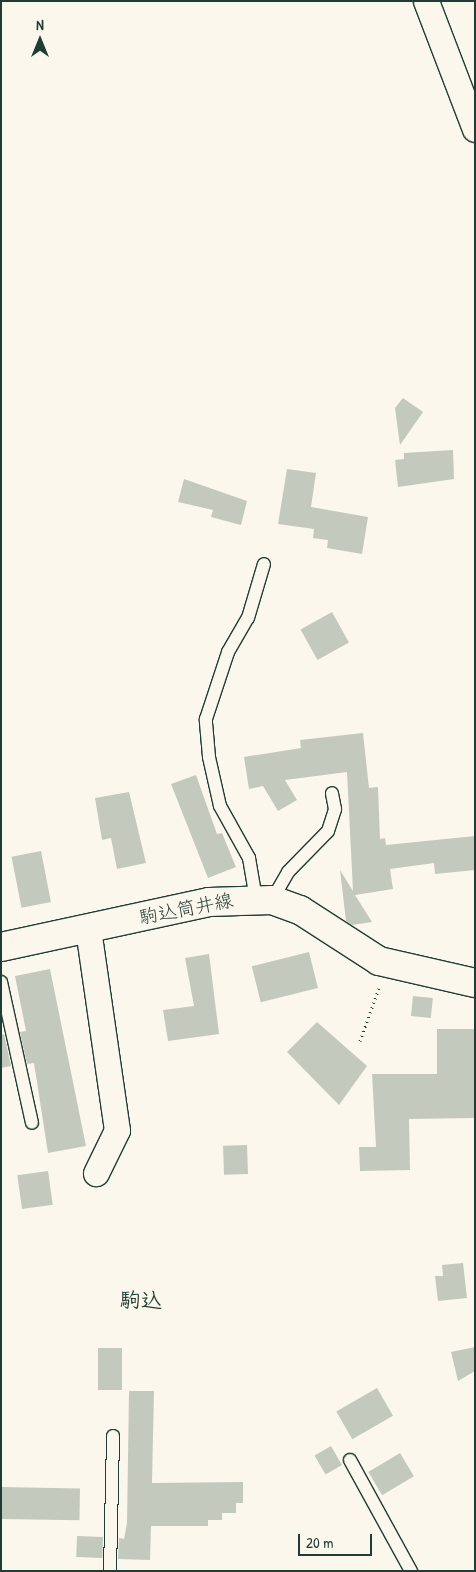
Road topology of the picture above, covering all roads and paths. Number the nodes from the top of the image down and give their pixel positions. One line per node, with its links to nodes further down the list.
1 (426, 1): 2 (street)
2 (475, 128)
3 (264, 564): 5 (lane)
4 (332, 793): 5 (lane)
5 (264, 900): 6 (main road, 駒込筒井線); 10 (main road, 駒込筒井線)
6 (88, 929): 7 (main road, 駒込筒井線); 13 (street)
7 (1, 947)
8 (380, 981): 11 (path)
9 (1, 982): 12 (lane)
10 (475, 983)
11 (360, 1042)
12 (32, 1123)
13 (96, 1174)
14 (113, 1436): 16 (lane)
15 (350, 1460): 17 (lane)
16 (110, 1571)
17 (410, 1571)

